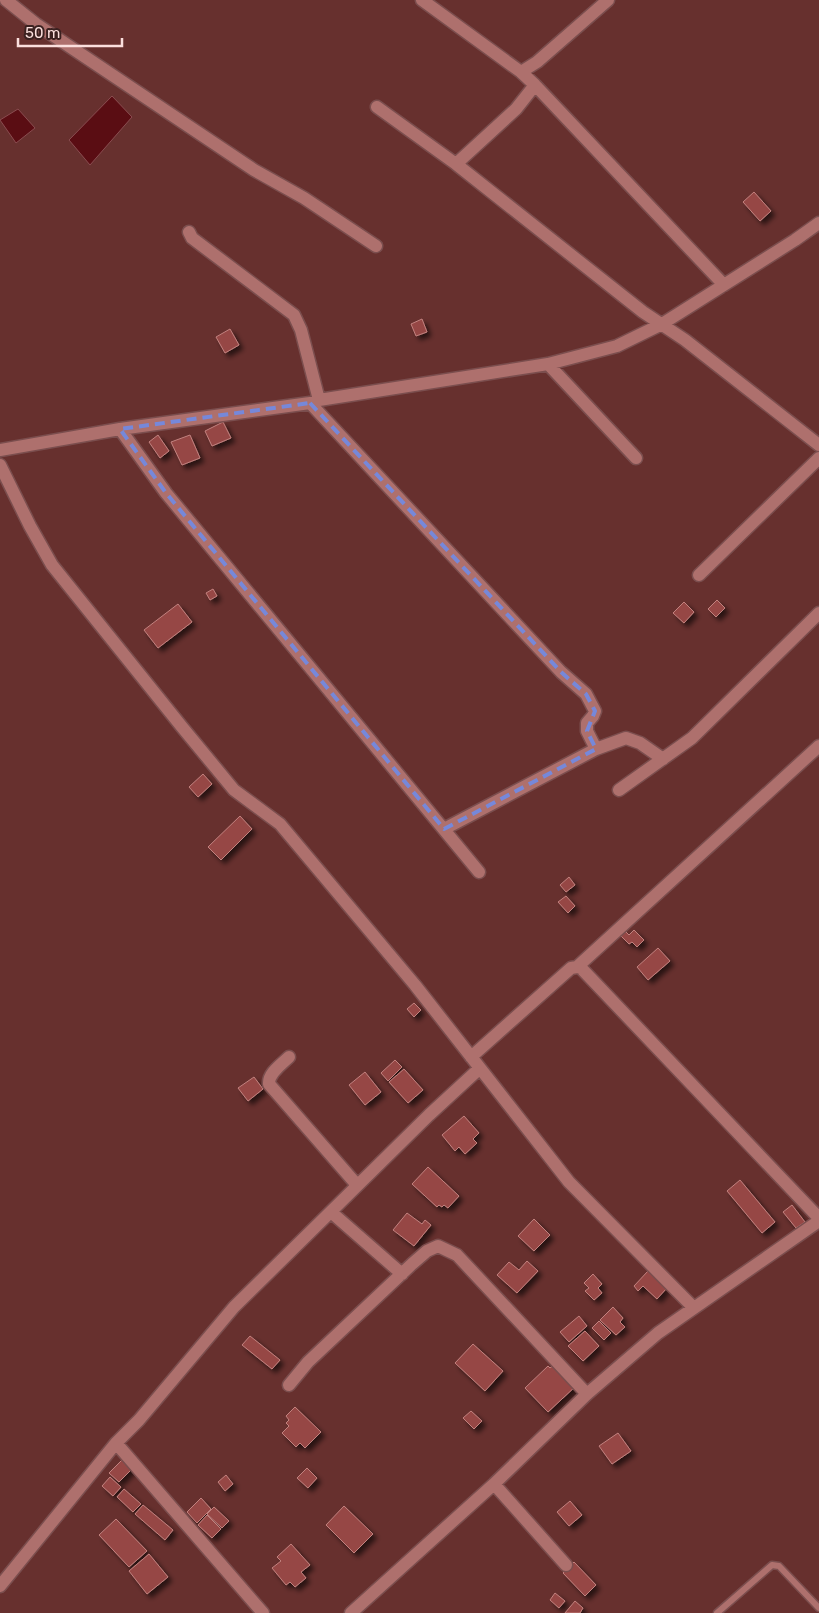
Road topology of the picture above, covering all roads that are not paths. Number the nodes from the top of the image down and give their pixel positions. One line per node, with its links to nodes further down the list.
1 (6, 0): 10 (street)
2 (422, 0): 4 (street)
3 (608, 0): 4 (street)
4 (521, 72): 5 (street)
5 (535, 85): 7 (street); 11 (street)
6 (377, 107): 7 (street)
7 (456, 164): 12 (street)
8 (819, 222): 11 (street)
9 (189, 232): 14 (street)
10 (376, 246)
11 (724, 285): 12 (street)
12 (662, 324): 13 (street); 16 (street)
13 (548, 364): 14 (street); 18 (street)
14 (314, 401): 15 (street); 24 (street)
15 (120, 430): 17 (street); 27 (street)
16 (819, 445)
17 (0, 450)
18 (636, 458)
19 (819, 458): 21 (street)
20 (0, 465): 31 (street)
21 (699, 574)
22 (818, 616): 25 (street)
23 (819, 746): 29 (street)
24 (596, 749): 25 (street); 27 (street)
25 (663, 758): 26 (street)
26 (619, 790)
27 (444, 829): 28 (street)
28 (479, 872)
29 (576, 967): 31 (street); 35 (street)
30 (290, 1057): 33 (street)
31 (471, 1057): 32 (street)
32 (480, 1068): 33 (street); 37 (street)
33 (357, 1185): 34 (street)
34 (331, 1212): 36 (street); 40 (street)
35 (819, 1219): 37 (street)
36 (402, 1274): 38 (street); 39 (street)
37 (694, 1308): 39 (street)
38 (289, 1385)
39 (587, 1394): 41 (street)
40 (116, 1443): 43 (street); 45 (street)
41 (494, 1484): 42 (street); 46 (street)
42 (566, 1565)
43 (0, 1586)
44 (819, 1608): 47 (lane)
45 (263, 1613)
46 (351, 1613)
47 (717, 1613)

